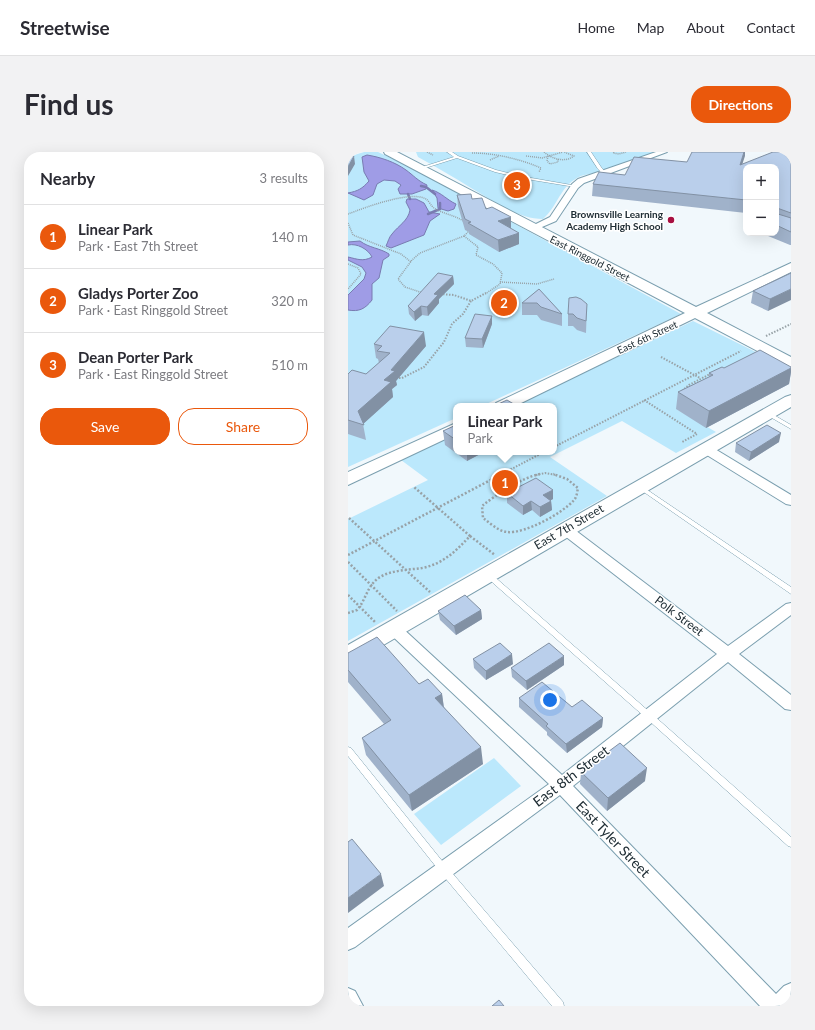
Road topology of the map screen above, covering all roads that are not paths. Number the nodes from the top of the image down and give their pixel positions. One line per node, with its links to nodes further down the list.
1 (389, 152): 6 (main road, East Ringgold Street)
2 (450, 152): 5 (lane)
3 (588, 152): 7 (lane)
4 (663, 152): 7 (street)
5 (457, 157): 6 (lane); 8 (lane)
6 (421, 168): 9 (main road, East Ringgold Street)
7 (603, 172): 8 (street)
8 (575, 186): 9 (street)
9 (532, 228): 11 (main road, East Ringgold Street)
10 (791, 267): 11 (main road, East 6th Street)
11 (696, 314): 12 (main road, East Ringgold Street); 14 (main road, East 6th Street)
12 (791, 363)
13 (791, 400): 15 (main road, East 7th Street)
14 (508, 403)
15 (767, 413): 16 (lane); 18 (main road, East 7th Street)
16 (791, 427)
17 (453, 429): 19 (main road)
18 (706, 449): 20 (main road, East 7th Street); 21 (street)
19 (348, 479)
20 (640, 487): 22 (main road, East 7th Street); 24 (lane)
21 (791, 501)
22 (566, 530): 26 (main road, East 7th Street); 27 (street, Polk Street)
23 (495, 581): 30 (lane)
24 (791, 591)
25 (791, 608): 27 (street, East 8th Street)
26 (390, 622): 28 (main road, East 7th Street); 32 (street, East Tyler Street)
27 (728, 654): 29 (street, Polk Street); 30 (street, East 8th Street)
28 (348, 655)
29 (791, 704)
30 (649, 716): 32 (street, East 8th Street); 33 (lane)
31 (348, 750): 34 (lane)
32 (561, 785): 34 (street, East 8th Street); 40 (street, East Tyler Street)
33 (791, 843)
34 (444, 870): 35 (street, East 8th Street); 39 (lane)
35 (348, 940)
36 (791, 993): 41 (street)
37 (348, 998): 38 (street)
38 (353, 1006)
39 (559, 1006)
40 (774, 1006)
41 (779, 1006)

